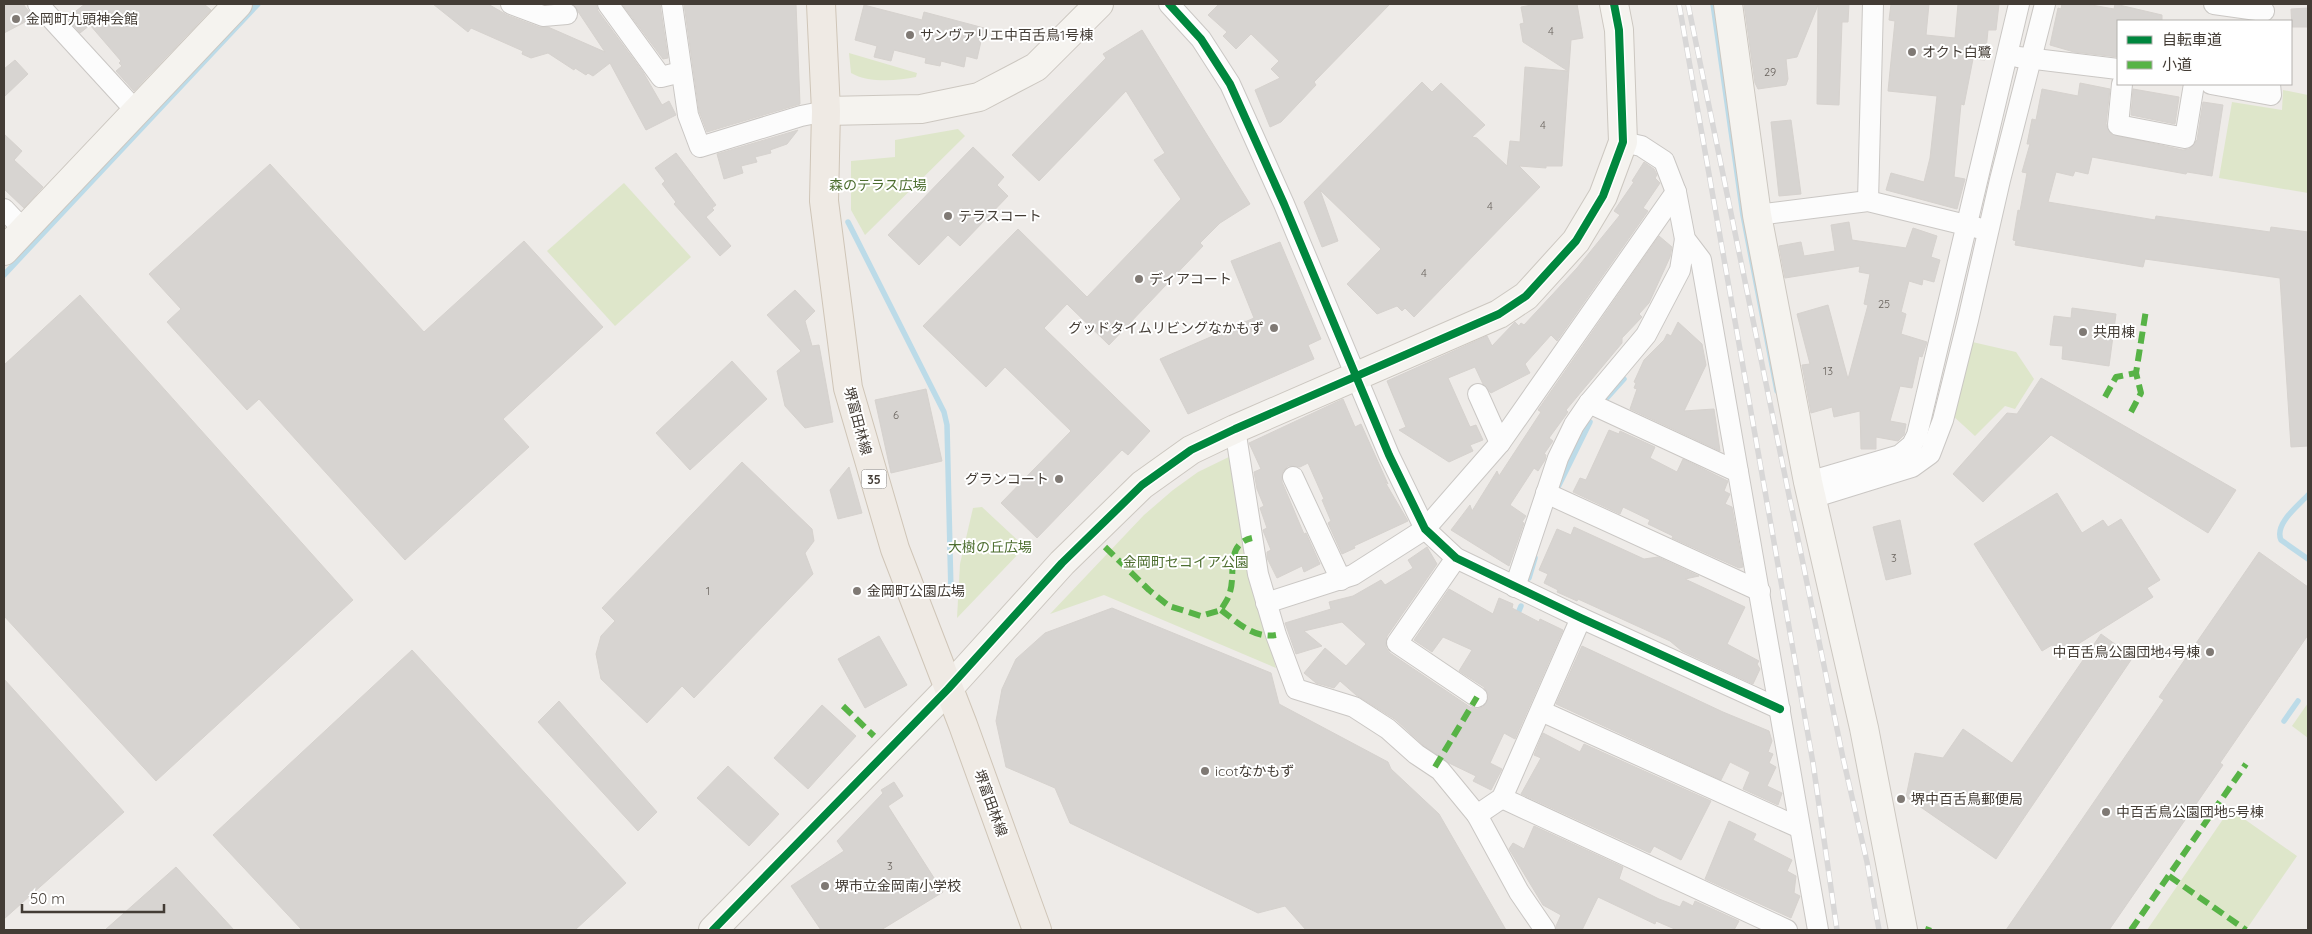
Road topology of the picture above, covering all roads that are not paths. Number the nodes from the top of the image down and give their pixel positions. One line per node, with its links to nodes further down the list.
1 (38, 4): 26 (street)
2 (238, 4): 26 (street)
3 (511, 4): 16 (street)
4 (608, 4): 20 (street)
5 (672, 4): 20 (street)
6 (821, 4): 25 (main road, 堺富田林線 / 35)
7 (1099, 4): 25 (street)
8 (1169, 4): 37 (street)
9 (1614, 4): 27 (street)
10 (1728, 4): 31 (street)
11 (1873, 4): 29 (street)
12 (2019, 4): 17 (street)
13 (2046, 4): 18 (street)
14 (2214, 4): 15 (street)
15 (2264, 12)
16 (567, 14)
17 (2007, 56): 18 (street); 32 (street)
18 (2031, 60): 19 (street); 34 (street)
19 (2117, 69)
20 (681, 72): 25 (street)
21 (2122, 85): 22 (street)
22 (2194, 85)
23 (2216, 85): 24 (street)
24 (2270, 85)
25 (826, 111): 53 (main road, 堺富田林線 / 35)
26 (137, 112): 33 (street)
27 (1623, 142): 28 (street); 37 (street)
28 (1676, 192): 35 (street); 41 (street)
29 (1868, 201): 31 (street); 32 (street)
30 (4, 209): 33 (street)
31 (1757, 215): 44 (street)
32 (1966, 225): 34 (street); 44 (street)
33 (24, 230): 36 (street)
34 (1988, 231): 44 (street)
35 (1685, 239): 39 (street); 42 (street)
36 (4, 251)
37 (1356, 377): 40 (street); 46 (street)
38 (1478, 394): 41 (street)
39 (1589, 403): 42 (street); 45 (street)
40 (1235, 429): 51 (street); 53 (street)
41 (1500, 443): 46 (street)
42 (1738, 472): 50 (street)
43 (1293, 477): 48 (street)
44 (1810, 490): 65 (street)
45 (1546, 494): 49 (street); 50 (street)
46 (1425, 529): 47 (street); 48 (street)
47 (1456, 558): 49 (street); 54 (street)
48 (1341, 580): 51 (street)
49 (1515, 587): 52 (street)
50 (1760, 592): 55 (street)
51 (1266, 603): 58 (street)
52 (1580, 618): 55 (street); 56 (street)
53 (948, 689): 60 (street); 61 (main road, 堺富田林線 / 35)
54 (1477, 697)
55 (1780, 709): 59 (street)
56 (1541, 711): 57 (street); 59 (street)
57 (1502, 798): 58 (street); 63 (street)
58 (1477, 815): 62 (street)
59 (1800, 828): 64 (street)
60 (713, 930)
61 (1037, 930)
62 (1545, 930)
63 (1787, 930)
64 (1818, 930)
65 (1903, 930)

